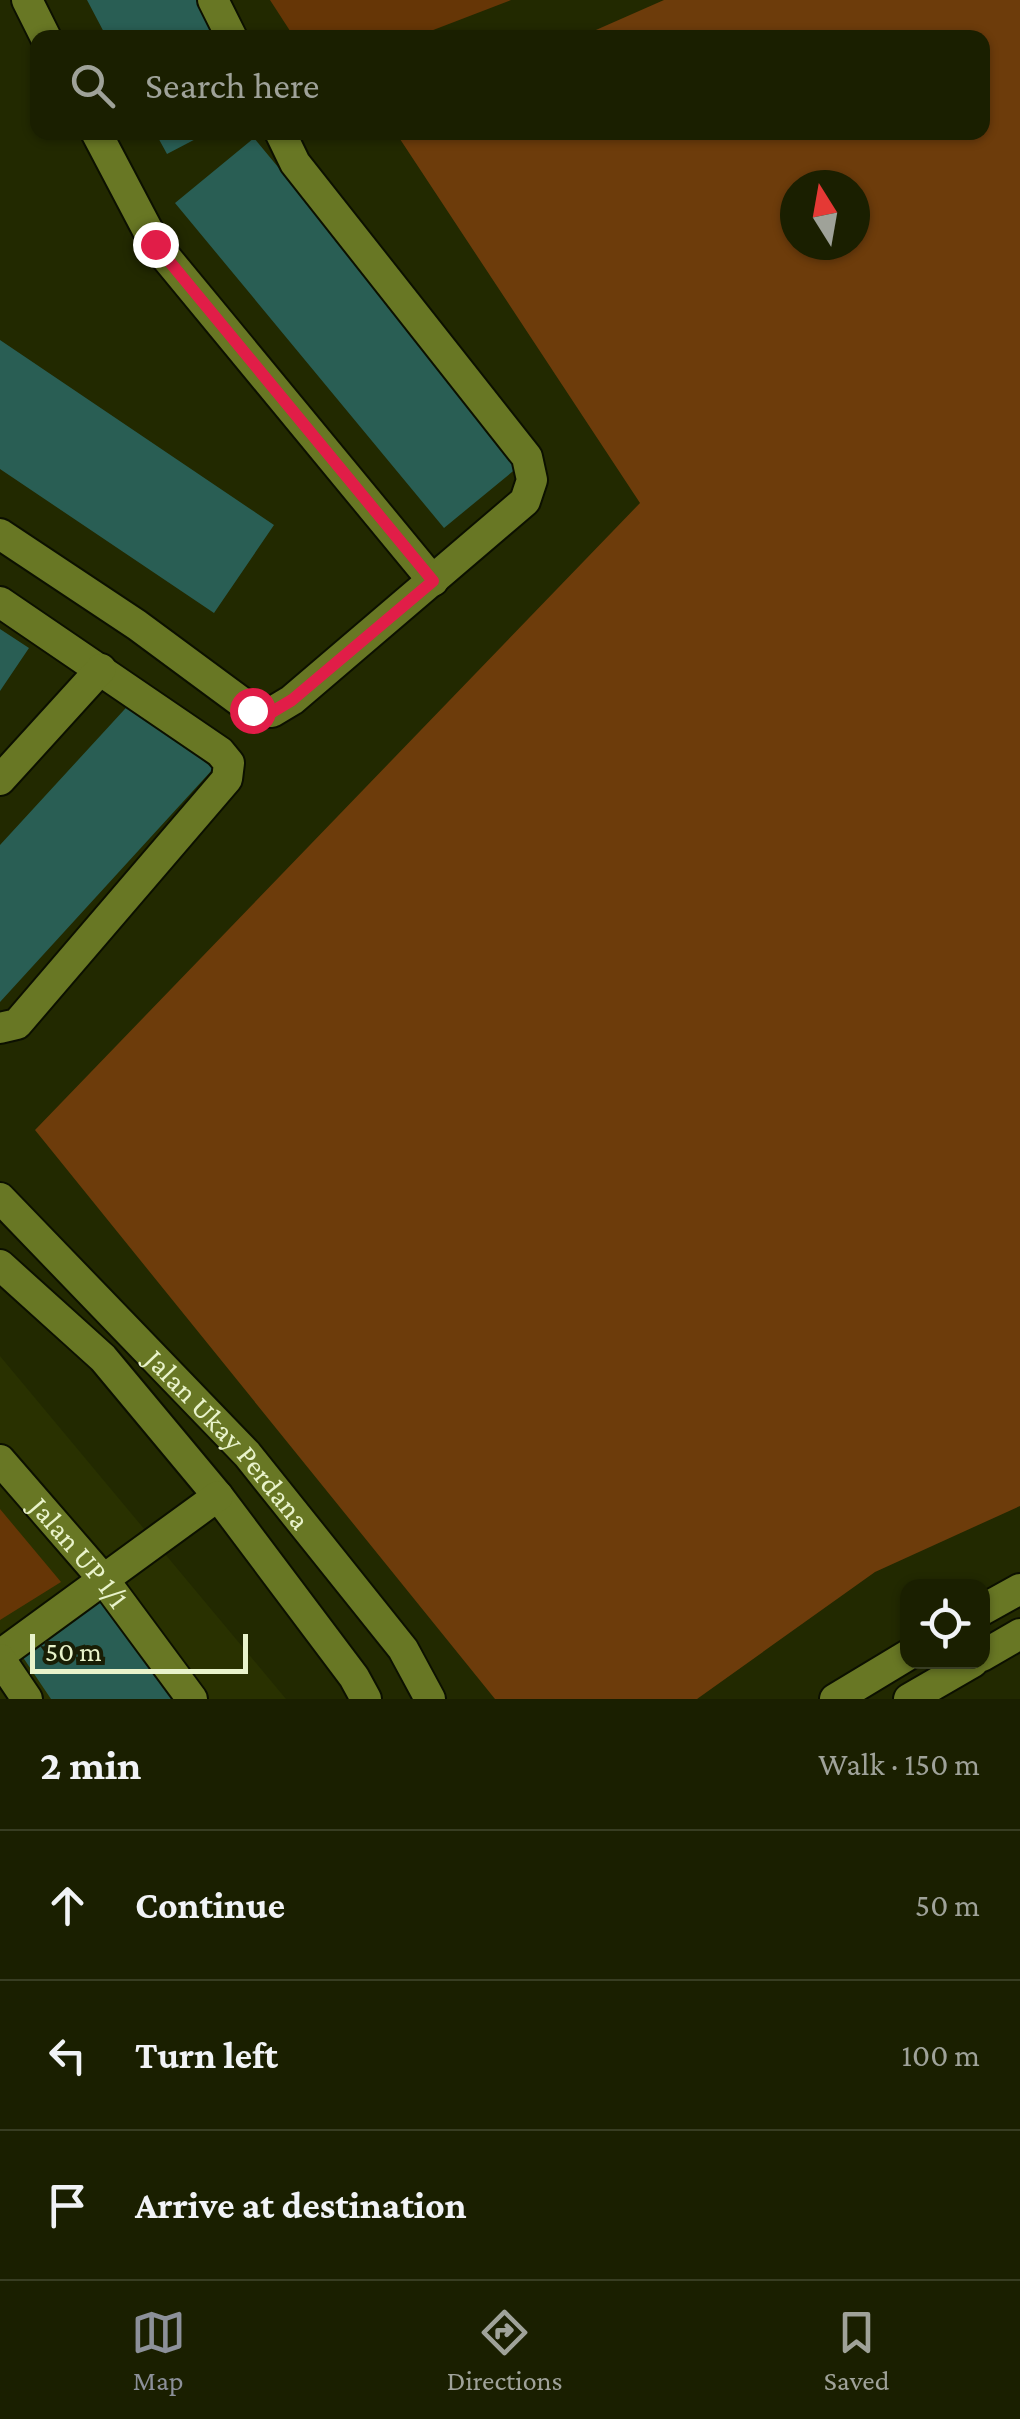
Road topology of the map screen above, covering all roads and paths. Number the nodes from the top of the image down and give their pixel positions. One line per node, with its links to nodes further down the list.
1 (27, 0): 3 (street)
2 (213, 0): 4 (street)
3 (42, 30)
4 (228, 30)
5 (100, 140): 8 (street)
6 (284, 140): 8 (street)
7 (0, 534): 8 (street)
8 (433, 581)
9 (0, 602): 10 (street)
10 (101, 669): 11 (street); 12 (street)
11 (0, 780)
12 (0, 1028)
13 (0, 1198): 28 (street, Jalan Ukay Perdana)
14 (1, 1267): 16 (street, Jalan Ukay Perdana)
15 (0, 1460): 17 (street, Jalan UP 1/1)
16 (218, 1496): 17 (street); 27 (street, Jalan Ukay Perdana)
17 (104, 1580): 22 (street); 26 (street, Jalan UP 1/1)
18 (1020, 1588): 19 (street)
19 (990, 1605)
20 (1020, 1634): 21 (street)
21 (990, 1651)
22 (0, 1657): 25 (street)
23 (900, 1661): 29 (street)
24 (961, 1669): 30 (street)
25 (28, 1699)
26 (192, 1699)
27 (366, 1699)
28 (430, 1699)
29 (835, 1699)
30 (908, 1699)

